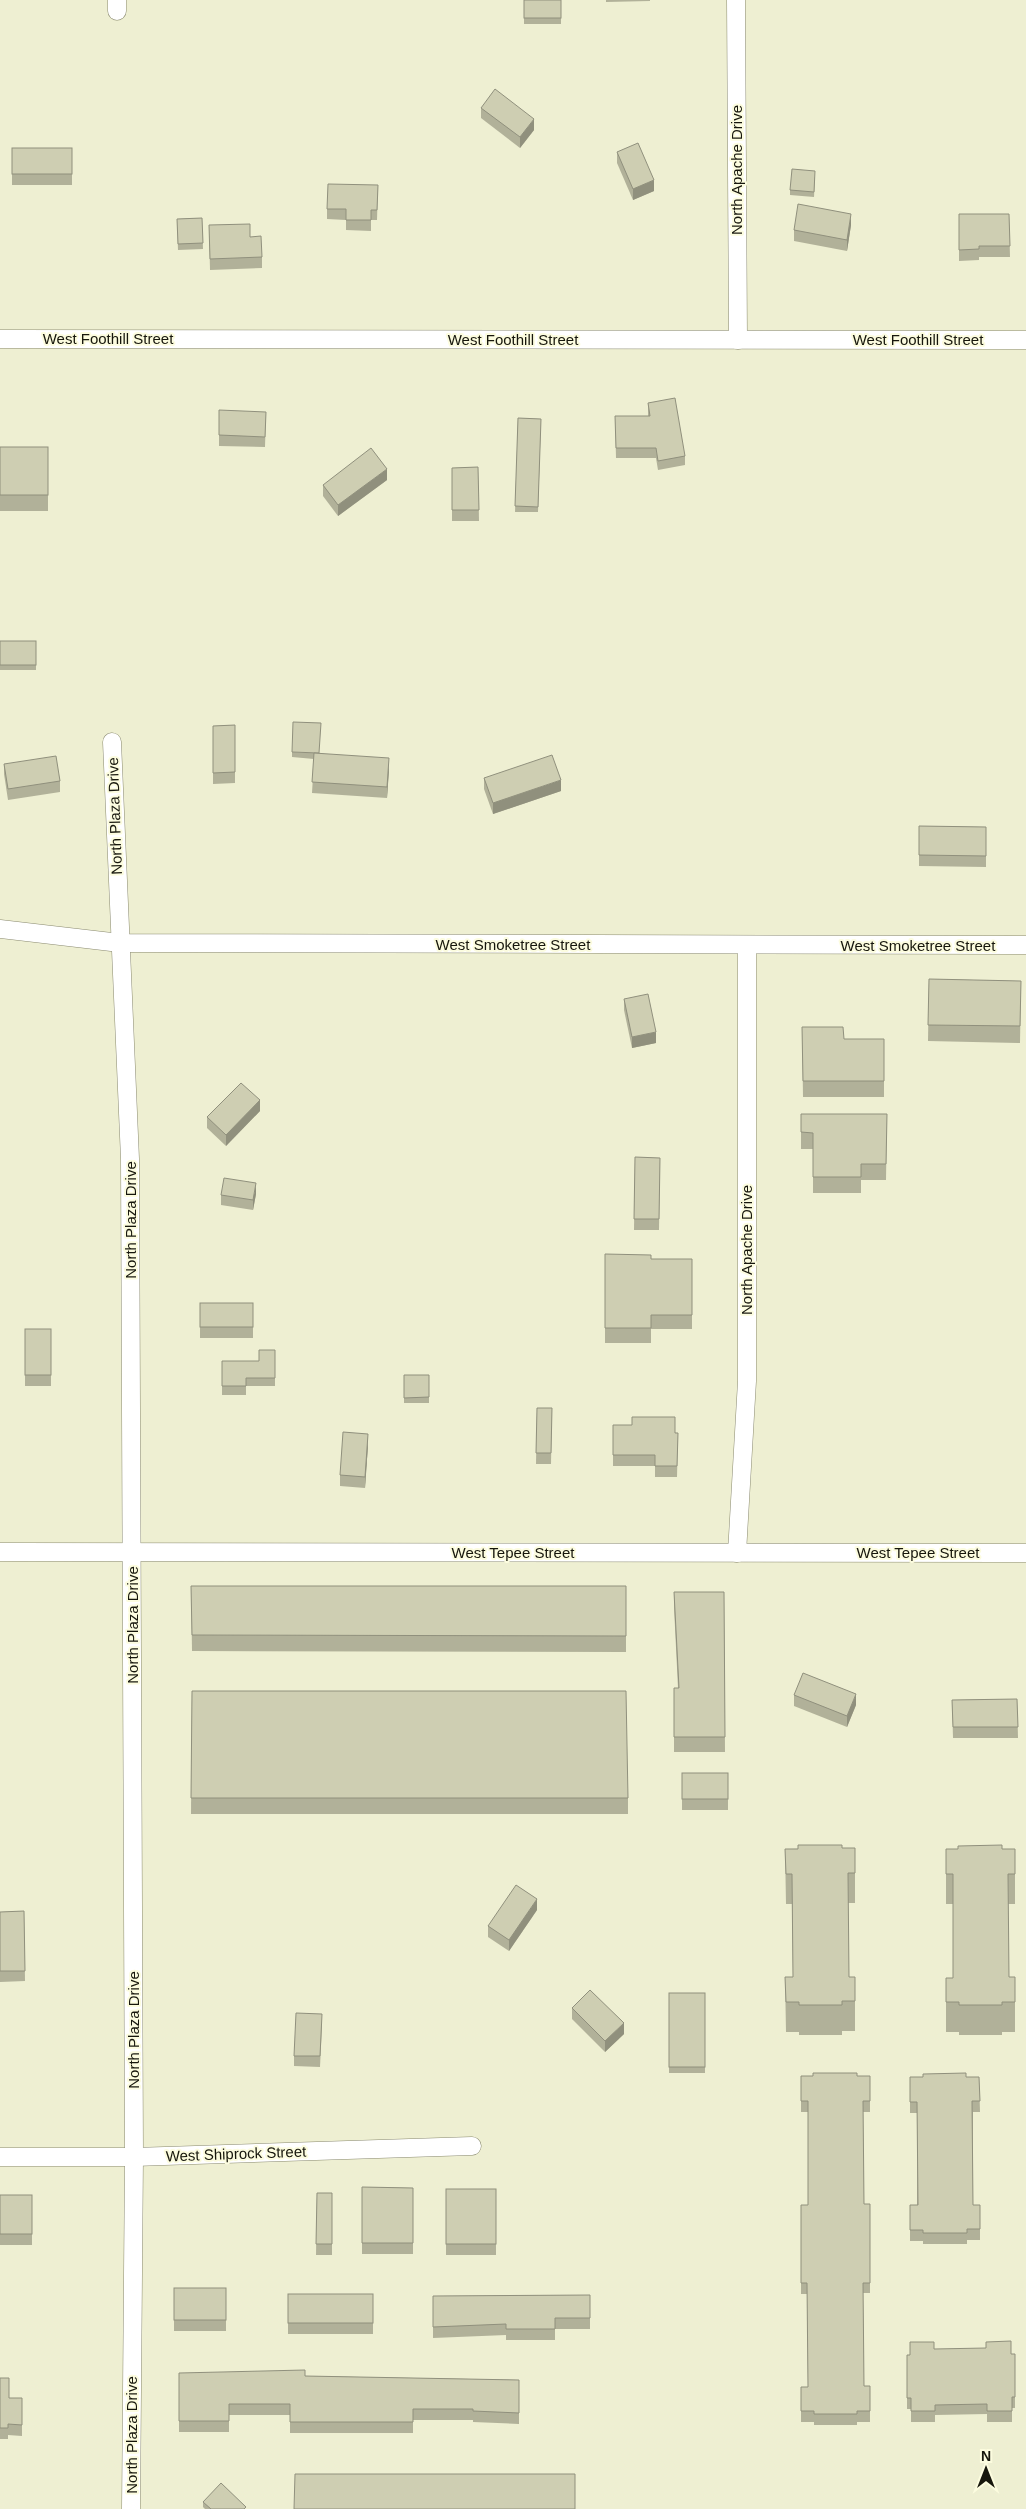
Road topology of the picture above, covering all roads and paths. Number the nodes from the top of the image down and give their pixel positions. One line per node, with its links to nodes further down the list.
1 (736, 0): 3 (street, North Apache Drive)
2 (0, 339): 3 (street, West Foothill Street)
3 (738, 340): 4 (street, West Foothill Street)
4 (1026, 340)
5 (112, 742): 7 (street, North Plaza Drive)
6 (0, 929): 7 (street, West Smoketree Street)
7 (120, 943): 9 (street, West Smoketree Street); 11 (street, North Plaza Drive)
8 (1026, 945): 9 (street, West Smoketree Street)
9 (746, 946): 13 (street, North Apache Drive)
10 (0, 1552): 11 (street, West Tepee Street)
11 (133, 1552): 13 (street, West Tepee Street); 16 (street, North Plaza Drive)
12 (1026, 1552): 13 (street, West Tepee Street)
13 (737, 1553)
14 (472, 2146): 16 (street, West Shiprock Street)
15 (0, 2157): 16 (street, West Shiprock Street)
16 (134, 2157): 17 (street, North Plaza Drive)
17 (132, 2509)

